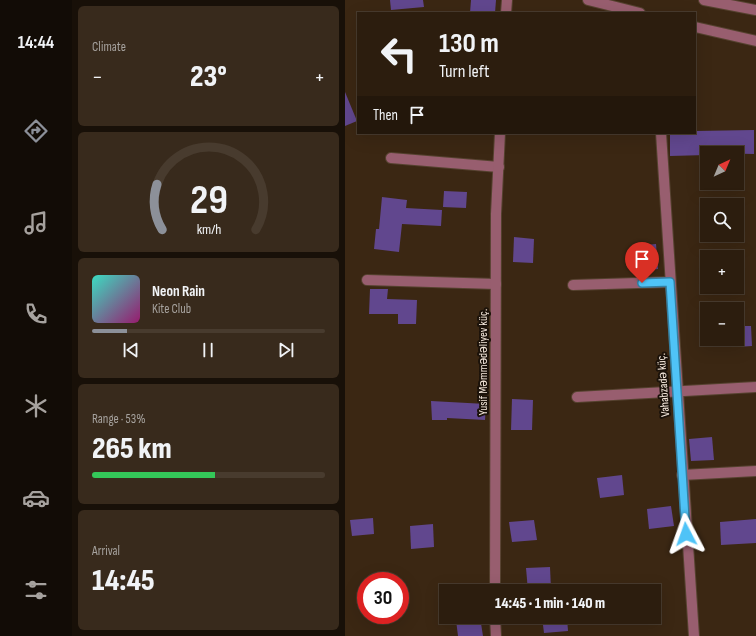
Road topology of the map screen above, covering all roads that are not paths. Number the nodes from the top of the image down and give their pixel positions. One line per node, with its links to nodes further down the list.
1 (507, 0): 5 (street)
2 (588, 0): 6 (street)
3 (704, 0): 4 (street)
4 (756, 10)
5 (506, 12)
6 (635, 12)
7 (696, 27): 8 (street)
8 (756, 41)
9 (500, 134): 12 (street, Yusif Məmmədəliyev küç.)
10 (661, 134): 14 (street, Vahabzadə küç.)
11 (391, 158): 12 (street)
12 (499, 167): 15 (street, Yusif Məmmədəliyev küç.)
13 (367, 280): 15 (street)
14 (670, 282): 16 (street); 18 (street, Vahabzadə küç.)
15 (496, 284): 22 (street, Yusif Məmmədəliyev küç.)
16 (573, 285)
17 (756, 387): 18 (street)
18 (677, 391): 19 (street); 21 (street, Vahabzadə küç.)
19 (577, 397)
20 (756, 471): 21 (street)
21 (682, 475): 25 (street, Vahabzadə küç.)
22 (495, 584)
23 (495, 624): 24 (street)
24 (496, 636)
25 (694, 636)

